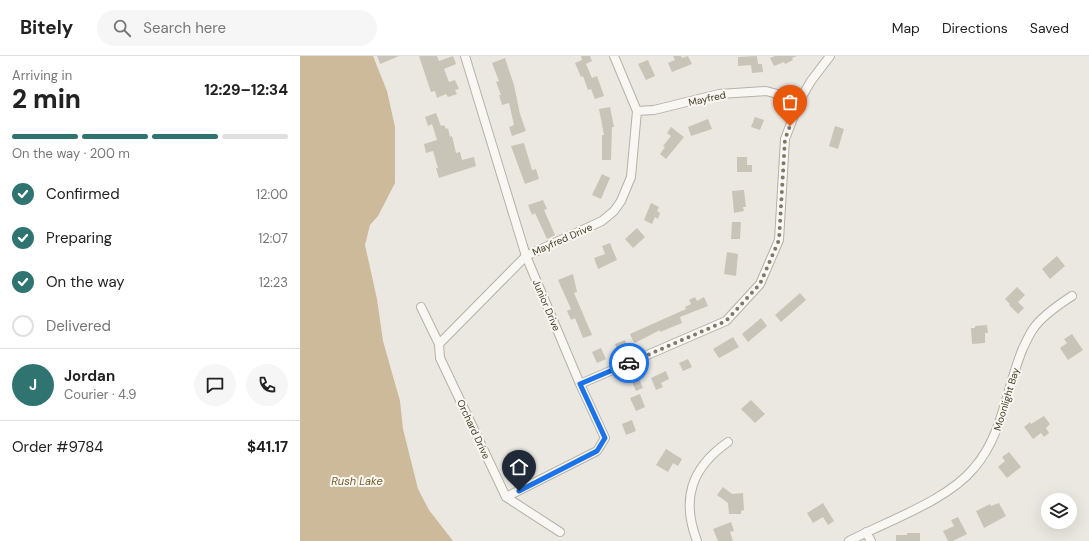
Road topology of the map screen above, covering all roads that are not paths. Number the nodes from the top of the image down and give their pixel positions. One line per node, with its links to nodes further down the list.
1 (465, 56): 6 (street, Junior Drive)
2 (614, 56): 5 (street)
3 (830, 56): 4 (street)
4 (800, 100): 5 (street, Mayfred); 10 (street)
5 (638, 111): 6 (street, Mayfred Drive)
6 (526, 256): 9 (street, Mayfred Drive); 10 (street, Junior Drive)
7 (1072, 296): 14 (street, Moonlight Bay)
8 (421, 307): 9 (street, Orchard Drive)
9 (439, 344): 12 (street, Orchard Drive)
10 (580, 384): 12 (street, Junior Drive)
11 (728, 442): 15 (street)
12 (506, 497): 13 (street)
13 (560, 532)
14 (866, 532): 16 (street, Moonlight Bay); 17 (street)
15 (697, 541)
16 (849, 541)
17 (871, 541)

